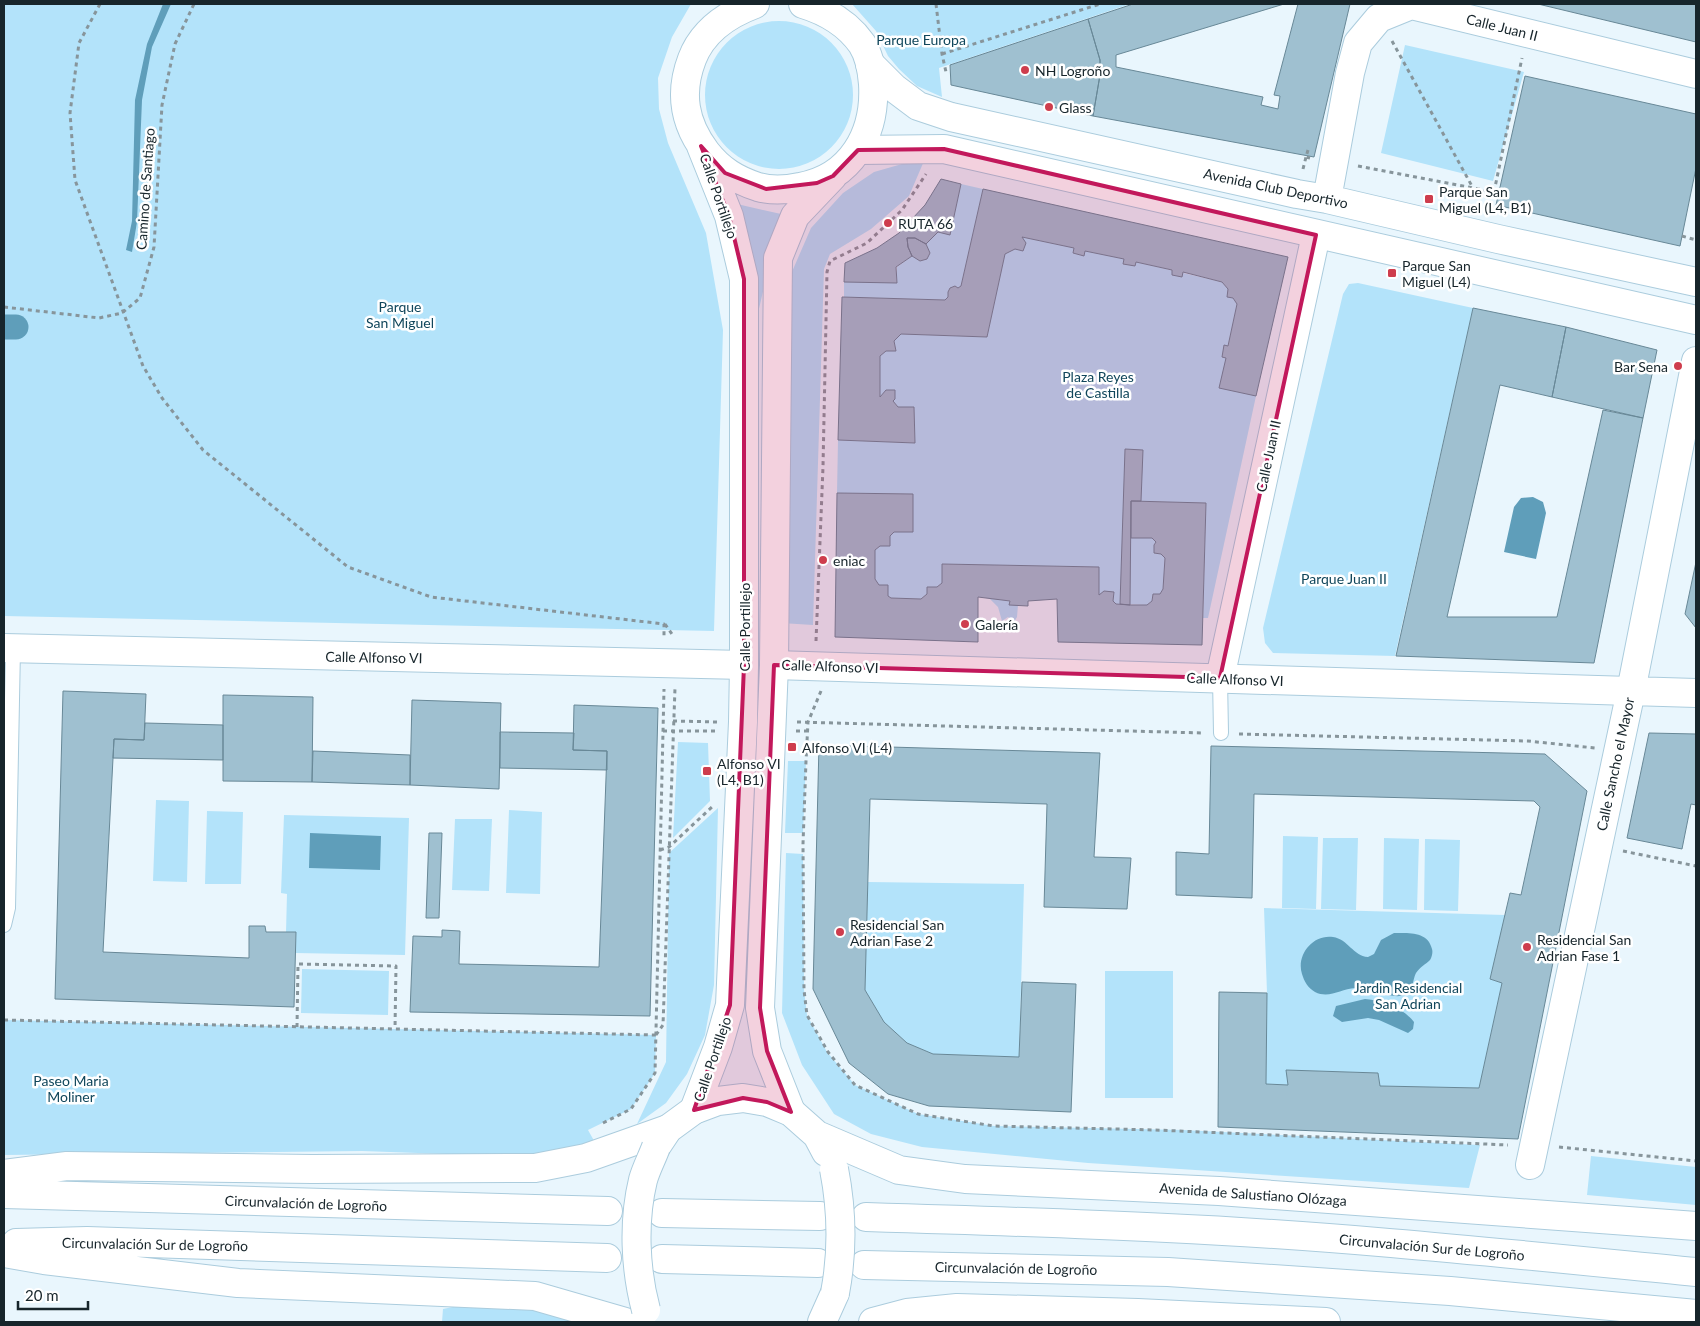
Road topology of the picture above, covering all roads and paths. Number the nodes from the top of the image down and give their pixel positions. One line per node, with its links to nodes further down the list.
1 (100, 4): 33 (path)
2 (194, 4): 33 (path, Camino de Santiago)
3 (719, 4): 11 (main road)
4 (756, 4): 11 (main road)
5 (803, 4): 8 (main road)
6 (936, 4): 12 (path)
7 (1100, 4): 12 (path)
8 (826, 9): 13 (main road)
9 (1379, 18): 10 (main road, Calle Juan II); 20 (main road, Calle Juan II); 22 (path)
10 (1528, 33): 15 (main road, Calle Juan II); 23 (path)
11 (705, 35): 16 (main road)
12 (942, 54): 14 (path)
13 (870, 64): 18 (main road); 25 (main road, Avenida Club Deportivo)
14 (946, 72)
15 (1696, 74)
16 (701, 146): 21 (main road); 40 (main road, Calle Portillejo)
17 (944, 149): 18 (main road); 26 (main road); 41 (path)
18 (858, 150): 21 (main road)
19 (1308, 150): 20 (path)
20 (1334, 161): 22 (path); 25 (main road, Calle Juan II)
21 (833, 176): 39 (main road)
22 (1473, 188): 23 (path)
23 (1494, 192): 24 (path)
24 (1499, 193)
25 (1327, 199): 29 (main road, Avenida Club Deportivo)
26 (1316, 234): 32 (main road); 42 (main road, Calle Juan II)
27 (1682, 236): 28 (path)
28 (1696, 240)
29 (1696, 282)
30 (1696, 289): 32 (main road)
31 (4, 307): 33 (path, Camino de Santiago)
32 (1637, 307): 34 (main road)
33 (122, 312): 36 (path)
34 (1696, 320)
35 (1696, 361): 43 (main road, Calle Sancho el Mayor)
36 (664, 624): 38 (path); 38 (path)
37 (8, 648): 38 (main road, Calle Alfonso VI); 56 (lane)
38 (670, 664): 40 (main road, Calle Alfonso VI); 46 (path); 47 (path)
39 (774, 664): 41 (main road, Calle Alfonso VI); 62 (main road)
40 (744, 665): 48 (main road, Calle Portillejo)
41 (831, 666): 42 (main road, Calle Alfonso VI); 45 (path)
42 (1220, 678): 43 (main road, Calle Alfonso VI); 49 (lane)
43 (1630, 691): 44 (main road, Calle Alfonso VI); 50 (main road, Calle Sancho el Mayor)
44 (1696, 693)
45 (808, 722): 49 (path); 66 (path)
46 (663, 731): 47 (path); 54 (path)
47 (673, 731): 48 (path); 52 (path)
48 (742, 732): 51 (main road, Calle Portillejo)
49 (1221, 734): 50 (path)
50 (1618, 751): 66 (main road, Calle Sancho el Mayor)
51 (740, 798): 52 (path); 61 (main road, Calle Portillejo)
52 (669, 847): 54 (path); 60 (path)
53 (1614, 849): 55 (path)
54 (660, 850): 60 (path)
55 (1696, 866)
56 (4, 925)
57 (4, 1020): 58 (path)
58 (297, 1027): 59 (path); 59 (path)
59 (395, 1029): 60 (path)
60 (656, 1035): 65 (path)
61 (694, 1110): 62 (main road); 64 (main road)
62 (791, 1112): 63 (main road)
63 (817, 1135): 74 (main road, Avenida de Salustiano Olózaga); 84 (main road, bridge)
64 (662, 1138): 65 (main road); 83 (main road, bridge)
65 (601, 1153): 68 (main road)
66 (1532, 1155): 67 (path)
67 (1696, 1161)
68 (4, 1174)
69 (4, 1194): 70 (main road, Circunvalación de Logroño)
70 (608, 1211)
71 (662, 1212): 72 (main road)
72 (820, 1216)
73 (866, 1217): 81 (main road, Circunvalación Sur de Logroño)
74 (1696, 1226)
75 (4, 1243): 77 (main road, Circunvalación Sur de Logroño)
76 (4, 1254): 83 (main road)
77 (607, 1258)
78 (662, 1259): 79 (main road)
79 (818, 1263)
80 (864, 1265): 82 (main road, Circunvalación de Logroño)
81 (1696, 1272)
82 (1696, 1314)
83 (641, 1318)
84 (822, 1322)
85 (873, 1322): 86 (main road)
86 (1326, 1322)

